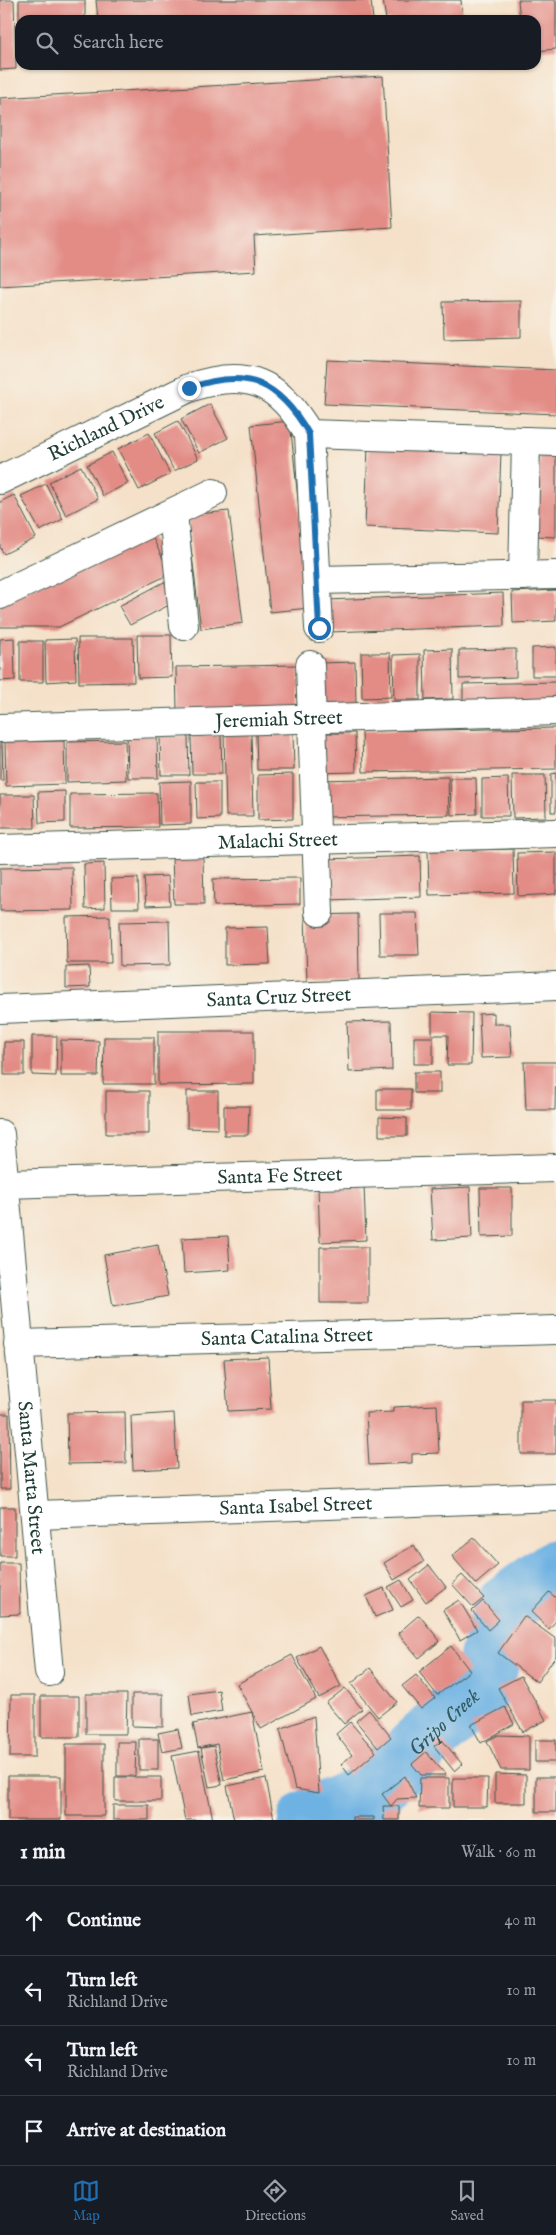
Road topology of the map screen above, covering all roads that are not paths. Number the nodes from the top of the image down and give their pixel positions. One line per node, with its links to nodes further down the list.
1 (309, 434): 2 (street); 4 (street, Richland Drive); 9 (street)
2 (526, 441): 3 (street); 8 (street)
3 (556, 442)
4 (0, 480)
5 (213, 493): 6 (street)
6 (173, 513): 10 (street); 11 (street)
7 (556, 575): 8 (street)
8 (523, 576): 9 (street)
9 (317, 580): 12 (street)
10 (0, 595)
11 (184, 626)
12 (319, 628)
13 (310, 665): 15 (street)
14 (556, 711): 15 (street, Jeremiah Street)
15 (312, 718): 16 (street, Jeremiah Street); 18 (street)
16 (0, 728)
17 (556, 833): 18 (street, Malachi Street)
18 (317, 839): 19 (street, Malachi Street); 20 (street)
19 (0, 849)
20 (319, 912)
21 (556, 986): 22 (street, Santa Cruz Street)
22 (0, 1009)
23 (0, 1134): 25 (street, Santa Marta Street)
24 (556, 1168): 25 (street, Santa Fe Street)
25 (4, 1184): 27 (street, Santa Marta Street)
26 (556, 1330): 27 (street, Santa Catalina Street)
27 (18, 1344): 29 (street, Santa Marta Street)
28 (556, 1497): 29 (street, Santa Isabel Street)
29 (36, 1515): 30 (street, Santa Marta Street)
30 (49, 1672)

